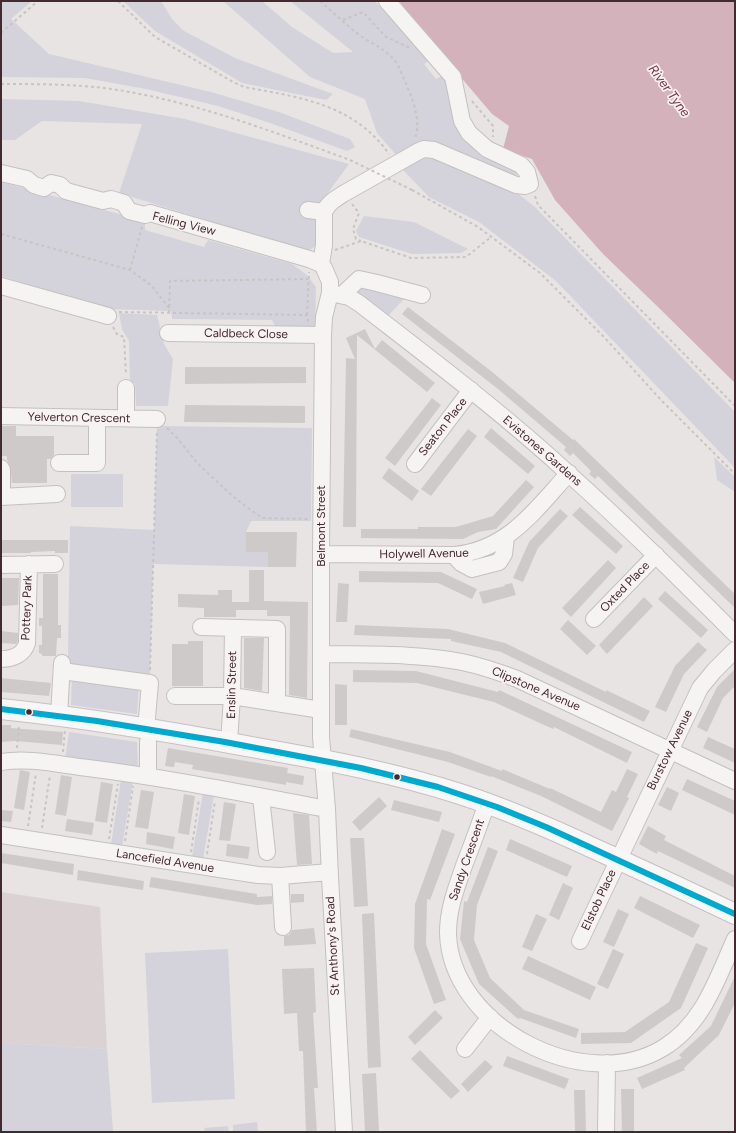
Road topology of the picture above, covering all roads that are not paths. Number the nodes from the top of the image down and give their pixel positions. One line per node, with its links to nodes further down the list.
1 (388, 1): 4 (street)
2 (1, 172): 5 (street, Felling View)
3 (308, 210): 4 (street)
4 (324, 212): 5 (street)
5 (318, 259): 7 (street)
6 (1, 286): 9 (street)
7 (336, 294): 8 (street); 11 (street, Belmont Street); 13 (street, Evistones Gardens)
8 (422, 295)
9 (108, 316)
10 (168, 333): 11 (street, Caldbeck Close)
11 (316, 335): 24 (street, Belmont Street)
12 (126, 388): 16 (street)
13 (471, 390): 19 (street, Seaton Place); 21 (street, Evistones Gardens)
14 (1, 416): 15 (street, Yelverton Crescent)
15 (97, 418): 16 (street, Yelverton Crescent); 18 (street)
16 (126, 418): 17 (street, Yelverton Crescent)
17 (157, 419)
18 (60, 463)
19 (415, 464)
20 (1, 468): 23 (street)
21 (569, 473): 24 (street, Holywell Avenue); 25 (street, Evistones Gardens)
22 (57, 494): 23 (street)
23 (2, 496)
24 (321, 554): 34 (street, Belmont Street)
25 (656, 555): 29 (street, Oxted Place); 32 (street, Evistones Gardens)
26 (29, 564): 27 (street, Pottery Park); 28 (street, Pottery Park); 35 (street, Pottery Park)
27 (55, 564)
28 (1, 565)
29 (594, 618)
30 (201, 627): 31 (street)
31 (233, 628): 37 (street, Enslin Street); 38 (street)
32 (735, 634)
33 (735, 650): 44 (street, Burstow Avenue)
34 (322, 654): 40 (street, Belmont Street); 44 (street, Clipstone Avenue)
35 (1, 659)
36 (175, 696): 37 (street)
37 (232, 696): 38 (street); 43 (street, Enslin Street)
38 (277, 703): 40 (street)
39 (1, 709): 41 (main road)
40 (321, 710): 45 (street, Belmont Street)
41 (59, 723): 42 (main road); 42 (street)
42 (147, 735): 43 (main road); 47 (street)
43 (229, 743): 45 (main road)
44 (670, 751): 48 (street, Clipstone Avenue); 54 (street, Burstow Avenue)
45 (323, 760): 50 (main road); 51 (street, St Anthony's Road)
46 (9, 761): 47 (street)
47 (134, 774): 49 (street)
48 (735, 781)
49 (261, 797): 51 (street); 53 (street)
50 (487, 803): 54 (main road); 61 (street, Sandy Crescent)
51 (327, 809): 55 (street, St Anthony's Road)
52 (1, 835): 56 (street, Lancefield Avenue)
53 (267, 852)
54 (618, 860): 57 (main road); 60 (street, Elstob Place)
55 (330, 872): 56 (street, Lancefield Avenue); 64 (street, St Anthony's Road)
56 (280, 876): 58 (street)
57 (735, 914)
58 (284, 928)
59 (735, 939): 63 (street, Sandy Crescent)
60 (580, 941)
61 (490, 1018): 62 (street); 63 (street, Sandy Crescent)
62 (465, 1049)
63 (607, 1064): 65 (street)
64 (344, 1132)
65 (606, 1132)

